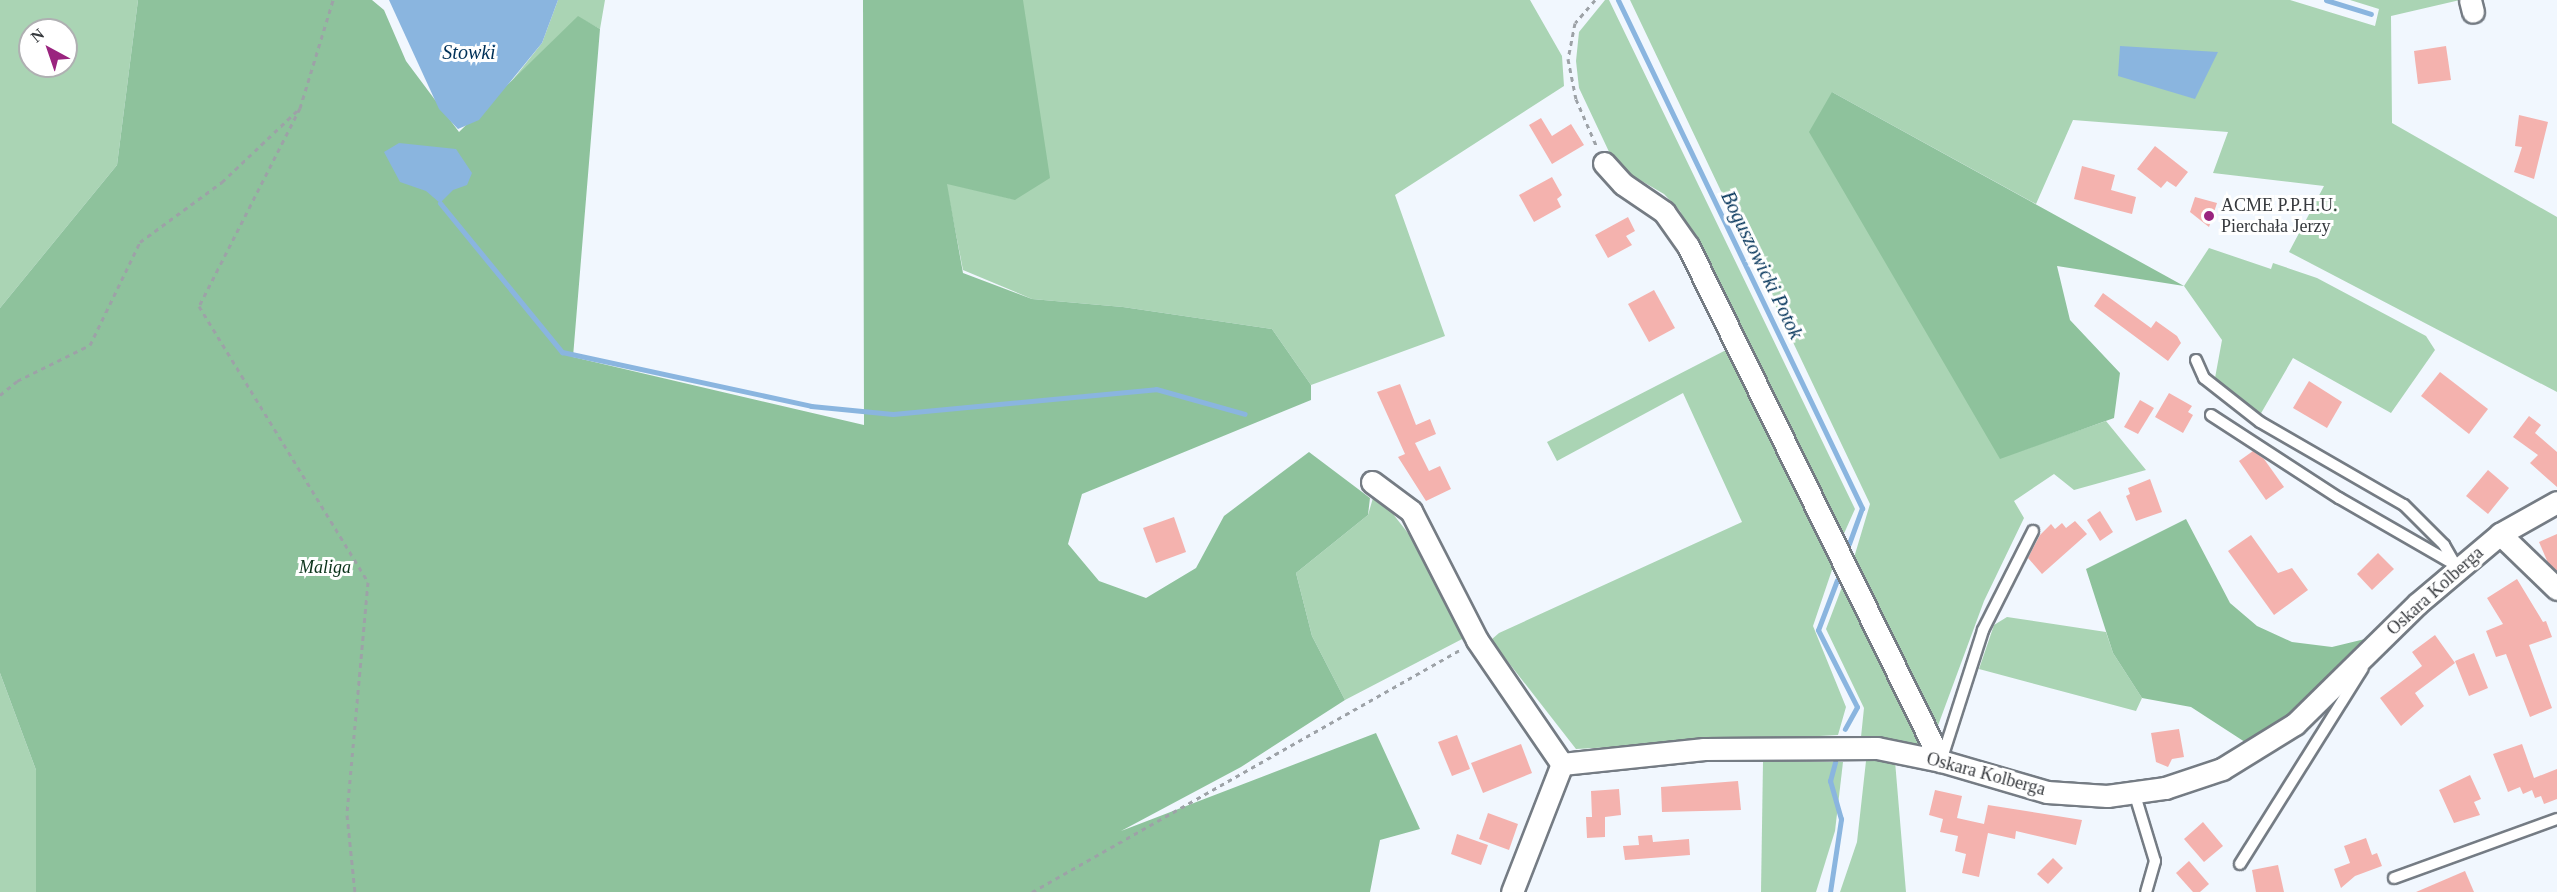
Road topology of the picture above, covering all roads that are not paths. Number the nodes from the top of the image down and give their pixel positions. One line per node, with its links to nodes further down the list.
1 (1604, 163): 11 (street)
2 (2196, 360): 8 (lane)
3 (2211, 415): 8 (lane)
4 (1371, 482): 12 (street)
5 (2557, 502): 7 (street, Oskara Kolberga)
6 (2033, 531): 11 (lane)
7 (2500, 534): 8 (street, Oskara Kolberga); 9 (street)
8 (2455, 566): 10 (street, Oskara Kolberga)
9 (2557, 589)
10 (2381, 639): 13 (street, Oskara Kolberga); 15 (lane)
11 (1941, 761): 12 (street, Oskara Kolberga); 13 (street, Oskara Kolberga)
12 (1562, 764): 17 (street)
13 (2134, 792): 18 (lane)
14 (2557, 819): 16 (lane)
15 (2240, 864)
16 (2394, 878)
17 (1512, 892)
18 (2146, 892)

